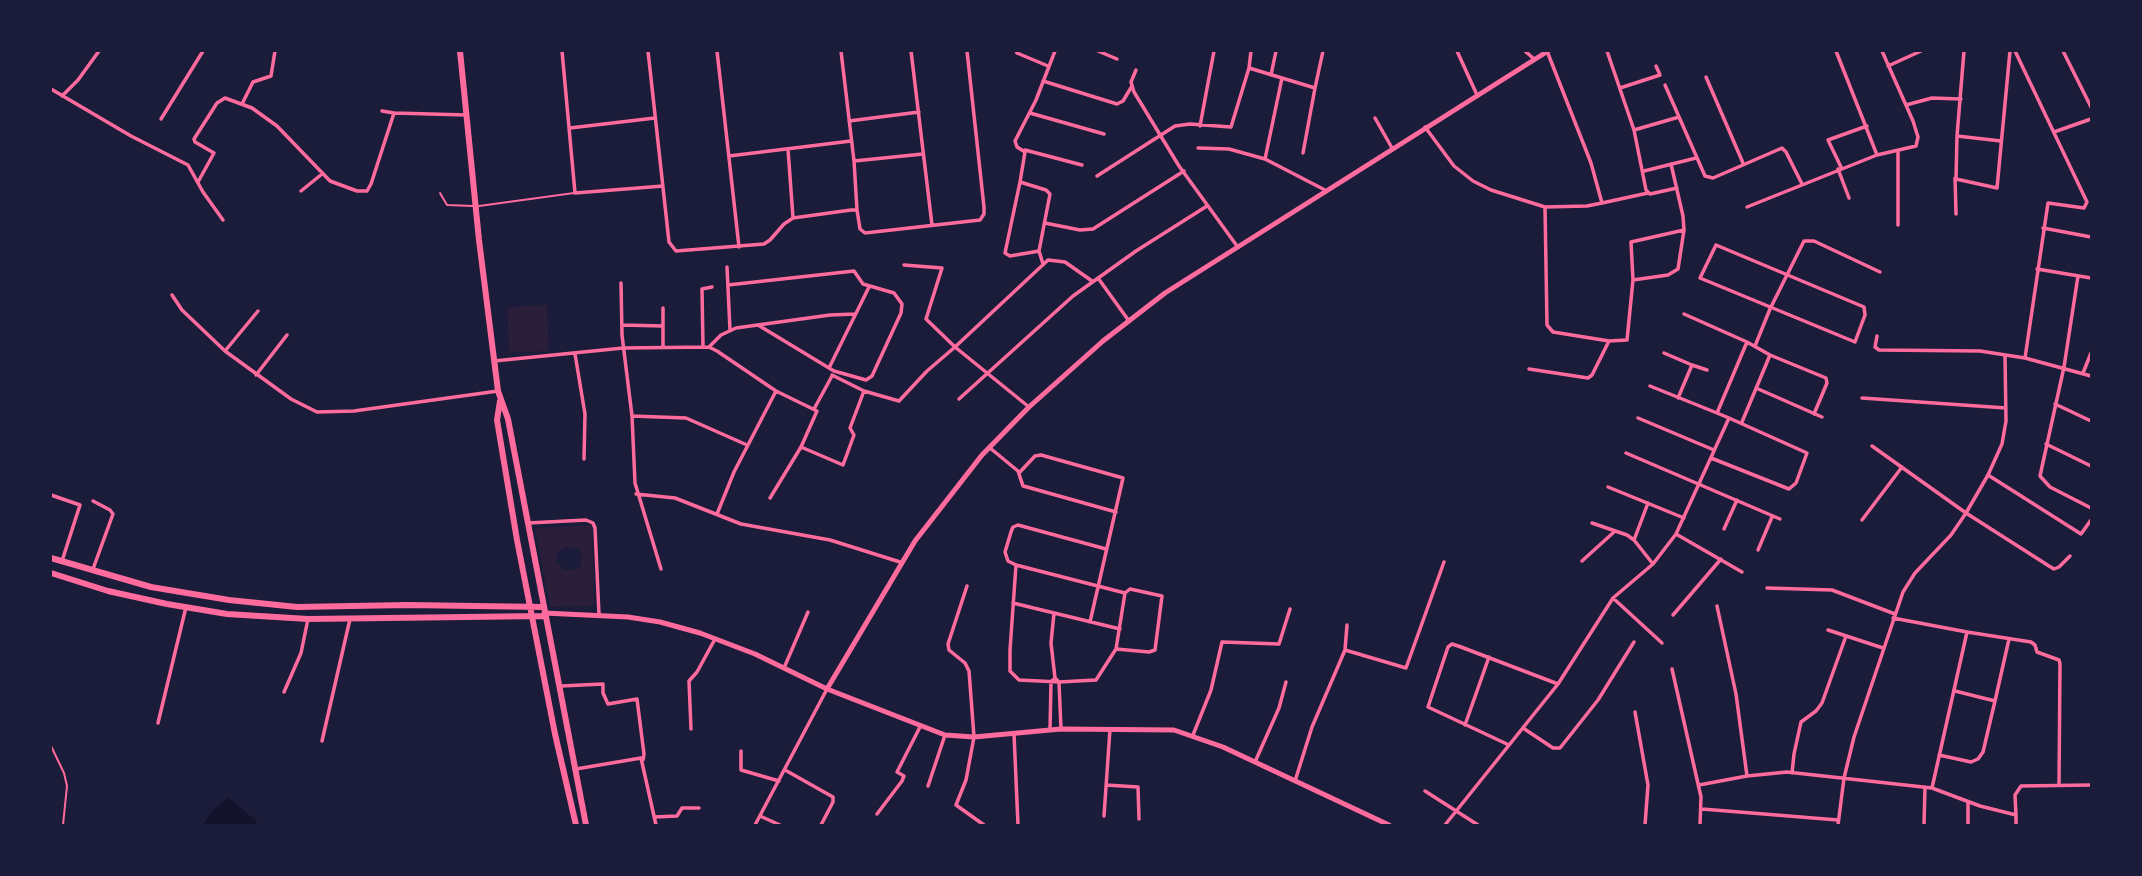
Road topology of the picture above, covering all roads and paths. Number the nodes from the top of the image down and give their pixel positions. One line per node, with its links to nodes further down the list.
1 (99, 51): 45 (street)
2 (203, 51): 58 (street)
3 (275, 51): 47 (street)
4 (460, 51): 54 (highway)
5 (562, 51): 64 (street)
6 (648, 51): 56 (street)
7 (717, 51): 80 (street)
8 (841, 51): 60 (street)
9 (911, 51): 51 (street)
10 (967, 51): 114 (street)
11 (1016, 51): 30 (street)
12 (1055, 51): 30 (street)
13 (1098, 51): 28 (street)
14 (1214, 51): 61 (street)
15 (1251, 51): 33 (street)
16 (1276, 51): 35 (street)
17 (1323, 51): 41 (street)
18 (1457, 51): 44 (street)
19 (1525, 51): 29 (street)
20 (1547, 51): 29 (main road); 104 (street)
21 (1607, 51): 42 (street)
22 (1836, 51): 62 (street)
23 (1882, 51): 32 (street)
24 (1921, 51): 32 (street)
25 (1964, 51): 46 (street)
26 (2012, 51): 66 (street); 71 (street)
27 (2063, 51): 49 (street)
28 (1117, 59)
29 (1534, 59): 44 (main road)
30 (1048, 66): 38 (street)
31 (1656, 66): 42 (street)
32 (1888, 66): 48 (street)
33 (1249, 68): 35 (street); 61 (street)
34 (1136, 70): 40 (street)
35 (1271, 75): 37 (street)
36 (1706, 77): 84 (street)
37 (1282, 78): 41 (street); 82 (street)
38 (1043, 81): 40 (street); 53 (street)
39 (1665, 85): 55 (street)
40 (1132, 86): 68 (street)
41 (1315, 88): 77 (street)
42 (1620, 88): 65 (street)
43 (51, 89): 45 (street)
44 (1477, 95): 63 (main road)
45 (62, 96): 93 (street)
46 (1961, 99): 48 (street); 69 (street)
47 (242, 104): 90 (street); 93 (street)
48 (1906, 105): 76 (street)
49 (2091, 107)
50 (383, 111): 52 (street)
51 (919, 112): 60 (street); 78 (street)
52 (394, 113): 54 (street); 90 (street)
53 (1030, 114): 67 (street); 75 (street)
54 (467, 115): 105 (highway)
55 (1679, 117): 65 (street); 81 (street)
56 (656, 118): 64 (street); 96 (street)
57 (1375, 118): 73 (street)
58 (162, 119)
59 (2091, 119): 66 (street)
60 (849, 121): 70 (street)
61 (1200, 126): 68 (street)
62 (1867, 126): 79 (street); 87 (street)
63 (1425, 127): 73 (main road); 107 (street)
64 (570, 128): 101 (street)
65 (1634, 130): 89 (street)
66 (2054, 132): 116 (street)
67 (1104, 134)
68 (1160, 136): 88 (street); 91 (street)
69 (1957, 136): 71 (street); 92 (street)
70 (851, 141): 74 (street); 83 (street)
71 (2001, 141): 92 (street)
72 (1198, 148): 82 (street)
73 (1392, 148): 98 (main road)
74 (788, 149): 80 (street); 111 (street)
75 (1025, 150): 86 (street); 94 (street)
76 (1898, 151): 79 (street); 115 (street)
77 (1303, 153)
78 (923, 154): 83 (street); 114 (street)
79 (1877, 155): 87 (street)
80 (729, 156): 120 (street)
81 (1697, 158): 84 (street); 85 (street)
82 (1265, 159): 98 (street)
83 (854, 160): 109 (street)
84 (1743, 163): 95 (street)
85 (1671, 164): 89 (street); 97 (street)
86 (1082, 165)
87 (1840, 169): 95 (street); 103 (street)
88 (1184, 171): 106 (street); 113 (street)
89 (1644, 171): 102 (street)
90 (322, 174): 99 (street)
91 (1097, 176)
92 (1955, 176): 110 (street)
93 (198, 182): 112 (street)
94 (1020, 182): 113 (street); 121 (street)
95 (1802, 184): 108 (street)
96 (663, 186): 101 (street); 120 (street)
97 (1677, 188): 102 (street); 117 (street)
98 (1325, 190): 119 (main road)
99 (301, 191)
100 (440, 193): 105 (lane)
101 (575, 193): 105 (lane)
102 (1648, 193): 104 (street)
103 (1849, 198)
104 (1602, 204): 107 (street)
105 (476, 206): 165 (highway)
106 (1207, 206): 119 (street); 129 (street)
107 (1545, 207): 150 (street)
108 (1747, 207)
109 (857, 210): 111 (street); 114 (street)
110 (1956, 214)
111 (793, 219): 120 (street)
112 (223, 220)
113 (1045, 223): 121 (street)
114 (932, 225)
115 (1898, 225)
116 (2043, 228): 118 (street); 125 (street)
117 (1684, 230): 131 (street); 131 (street)
118 (2091, 237)
119 (1237, 246): 143 (main road)
120 (739, 247)
121 (1038, 251): 122 (street)
122 (1043, 264): 132 (street); 157 (street)
123 (904, 265): 157 (street)
124 (727, 267): 134 (street)
125 (2037, 269): 128 (street); 164 (street)
126 (1880, 272): 127 (street)
127 (1786, 275): 139 (street); 139 (street); 139 (street)
128 (2078, 276): 130 (street); 167 (street)
129 (1098, 278): 132 (street); 143 (street)
130 (2091, 278)
131 (1633, 280): 150 (street)
132 (1092, 281): 173 (street)
133 (621, 284): 144 (street)
134 (728, 285): 136 (street); 147 (street)
135 (712, 287): 154 (street)
136 (869, 287): 141 (street); 170 (street)
137 (172, 295): 158 (street)
138 (663, 309): 146 (street)
139 (1770, 309): 152 (street)
140 (258, 311): 158 (street)
141 (855, 314): 145 (street); 170 (street)
142 (1684, 314): 151 (street)
143 (1129, 321): 185 (main road)
144 (622, 325): 146 (street); 156 (street)
145 (758, 325): 147 (street); 170 (street)
146 (663, 326): 153 (street)
147 (730, 330): 155 (street)
148 (287, 335): 172 (street)
149 (1877, 336): 163 (street)
150 (1609, 341): 168 (street)
151 (1747, 342): 152 (street); 188 (street)
152 (1755, 346): 162 (street)
153 (663, 347): 154 (street); 156 (street)
154 (703, 347): 155 (street)
155 (709, 347): 178 (street)
156 (623, 348): 160 (street); 190 (street)
157 (955, 348): 173 (street); 179 (street)
158 (225, 351): 172 (street)
159 (2091, 353): 171 (street)
160 (575, 354): 165 (street); 204 (street)
161 (1664, 354): 166 (street)
162 (1770, 355): 176 (street); 189 (street)
163 (2005, 355): 164 (street); 186 (street)
164 (2025, 358): 167 (street)
165 (494, 361): 177 (highway)
166 (1692, 365): 169 (street); 181 (street)
167 (2064, 368): 171 (street); 184 (street)
168 (1530, 369)
169 (1707, 370)
170 (832, 371): 179 (street); 187 (street)
171 (2083, 373): 174 (street)
172 (256, 374): 177 (street)
173 (988, 374): 180 (street); 185 (street)
174 (2091, 376)
175 (1650, 386): 181 (street)
176 (1756, 388): 189 (street); 195 (street)
177 (498, 391): 183 (highway)
178 (776, 391): 187 (street); 197 (street)
179 (864, 391): 199 (street)
180 (959, 398)
181 (1678, 398): 188 (street)
182 (1862, 398): 186 (street)
183 (500, 400): 226 (highway); 259 (highway)
184 (2055, 404): 194 (street); 196 (street)
185 (1029, 407): 200 (main road)
186 (2006, 408): 208 (street)
187 (814, 409): 199 (street)
188 (1717, 413): 193 (street)
189 (1814, 414): 191 (street)
190 (632, 416): 197 (street); 211 (street)
191 (1822, 417)
192 (1638, 418): 201 (street)
193 (1729, 418): 195 (street); 201 (street)
194 (2091, 421)
195 (1742, 422): 203 (street)
196 (2046, 444): 205 (street); 217 (street)
197 (747, 445): 220 (street)
198 (1872, 446): 206 (street)
199 (801, 447): 213 (street)
200 (989, 447): 207 (street); 239 (main road)
201 (1714, 450): 203 (street)
202 (1626, 453): 209 (street)
203 (1711, 458): 209 (street)
204 (584, 459)
205 (2091, 466)
206 (1902, 467): 219 (street); 224 (street)
207 (1019, 473): 218 (street); 218 (street)
208 (1988, 475): 219 (street); 225 (street)
209 (1699, 484): 214 (street); 222 (street)
210 (1608, 487): 216 (street)
211 (636, 494): 220 (street); 243 (street)
212 (51, 495): 237 (street)
213 (770, 498)
214 (1737, 500): 221 (street); 228 (street)
215 (93, 501): 244 (street)
216 (1648, 503): 222 (street); 231 (street)
217 (2091, 508)
218 (1116, 512): 232 (street)
219 (1966, 513): 234 (street); 267 (street)
220 (717, 514): 239 (street)
221 (1773, 516): 223 (street); 233 (street)
222 (1684, 518): 230 (street)
223 (1780, 519)
224 (1862, 520)
225 (2091, 520)
226 (526, 523): 261 (highway); 265 (street)
227 (1592, 523): 229 (street)
228 (1724, 529)
229 (1614, 532): 231 (street); 238 (street)
230 (1676, 534): 236 (street); 241 (street)
231 (1634, 540): 241 (street)
232 (1106, 549): 242 (street); 249 (street)
233 (1758, 550)
234 (2070, 556)
235 (51, 558): 237 (highway)
236 (1721, 559): 245 (street); 266 (street)
237 (62, 561): 244 (highway)
238 (1582, 561)
239 (901, 562): 293 (main road)
240 (1444, 562): 284 (street)
241 (1653, 564): 253 (street)
242 (1016, 565): 249 (street); 255 (street)
243 (662, 569)
244 (93, 571): 247 (highway)
245 (1742, 572)
246 (51, 573): 251 (highway)
247 (112, 577): 251 (highway); 254 (highway)
248 (967, 586): 311 (street)
249 (1098, 586): 252 (street); 272 (street)
250 (1768, 588): 267 (street)
251 (108, 591): 258 (highway)
252 (1125, 593): 274 (street); 283 (street)
253 (1613, 598): 281 (street); 291 (street)
254 (229, 600): 256 (highway); 264 (highway)
255 (1013, 603): 263 (street); 288 (street)
256 (407, 605): 259 (highway); 269 (highway)
257 (1717, 606): 322 (street)
258 (186, 607): 264 (highway); 298 (street)
259 (531, 607): 261 (highway); 270 (highway)
260 (1290, 609): 310 (street)
261 (544, 612): 265 (main road); 270 (highway); 292 (highway)
262 (808, 612): 286 (street)
263 (1054, 613): 272 (street); 288 (street)
264 (227, 614): 271 (highway)
265 (599, 615): 278 (main road)
266 (1673, 615)
267 (1894, 616): 276 (street); 282 (street)
268 (350, 617): 269 (highway); 271 (highway); 312 (street)
269 (406, 617): 270 (highway)
270 (532, 617): 307 (highway)
271 (308, 619): 295 (street)
272 (1090, 622): 274 (street)
273 (1347, 625): 284 (street)
274 (1120, 629): 283 (street)
275 (1828, 631): 277 (street)
276 (1967, 632): 279 (street); 294 (street)
277 (1846, 636): 282 (street); 321 (street)
278 (715, 639): 286 (main road); 302 (street)
279 (2009, 639): 296 (street); 328 (street)
280 (1634, 642): 301 (street)
281 (1662, 643)
282 (1883, 648): 323 (street)
283 (1116, 649): 289 (street)
284 (1345, 650): 325 (street)
285 (1489, 657): 291 (street); 299 (street); 299 (street)
286 (784, 668): 293 (main road)
287 (1672, 669): 327 (street)
288 (1053, 680): 289 (street); 305 (street)
289 (1059, 682): 303 (street)
290 (1286, 682): 318 (street)
291 (1558, 684): 301 (street)
292 (558, 687): 306 (highway); 317 (street)
293 (827, 689): 300 (main road); 320 (street)
294 (1955, 691): 296 (street); 316 (street)
295 (284, 692)
296 (1994, 701): 316 (street)
297 (1635, 712): 357 (street)
298 (158, 723)
299 (1465, 725): 313 (street)
300 (920, 727): 308 (main road); 338 (street)
301 (1523, 728): 313 (street)
302 (691, 729)
303 (1061, 729): 304 (main road); 305 (main road)
304 (1110, 729): 310 (main road); 326 (street)
305 (1050, 730): 309 (main road)
306 (567, 731): 307 (highway); 319 (highway)
307 (555, 734): 346 (highway)
308 (945, 734): 311 (main road); 330 (street)
309 (1014, 734): 311 (main road); 353 (street)
310 (1193, 735): 318 (main road)
311 (974, 737): 352 (street)
312 (322, 741)
313 (1509, 745): 337 (street)
314 (51, 746): 345 (lane)
315 (741, 751): 324 (street)
316 (1939, 755): 332 (street)
317 (643, 760): 319 (street); 342 (street)
318 (1255, 762): 325 (main road)
319 (574, 769): 347 (highway)
320 (785, 771): 324 (street); 351 (street)
321 (1792, 773): 322 (street); 323 (street)
322 (1747, 776): 327 (street)
323 (1844, 778): 331 (street); 344 (street)
324 (779, 781): 340 (street)
325 (1295, 781): 354 (main road)
326 (1106, 785): 341 (street); 343 (street)
327 (1699, 785): 336 (street)
328 (2059, 785): 329 (street); 339 (street)
329 (2091, 785)
330 (928, 786)
331 (1925, 787): 332 (street); 359 (street)
332 (1932, 788): 334 (street)
333 (1425, 791): 337 (street)
334 (1968, 803): 339 (street); 360 (street)
335 (699, 808): 342 (street)
336 (1702, 809): 344 (street); 358 (street)
337 (1457, 810): 355 (street); 356 (street)
338 (877, 814)
339 (2016, 815): 361 (street)
340 (760, 816): 349 (street); 350 (street)
341 (1104, 816)
342 (654, 817): 348 (street)
343 (1139, 819)
344 (1838, 823)
345 (64, 825)
346 (576, 825)
347 (586, 825)
348 (656, 825)
349 (755, 825)
350 (780, 825)
351 (821, 825)
352 (984, 825)
353 (1018, 825)
354 (1389, 825)
355 (1445, 825)
356 (1478, 825)
357 (1645, 825)
358 (1700, 825)
359 (1924, 825)
360 (1968, 825)
361 (2016, 825)

